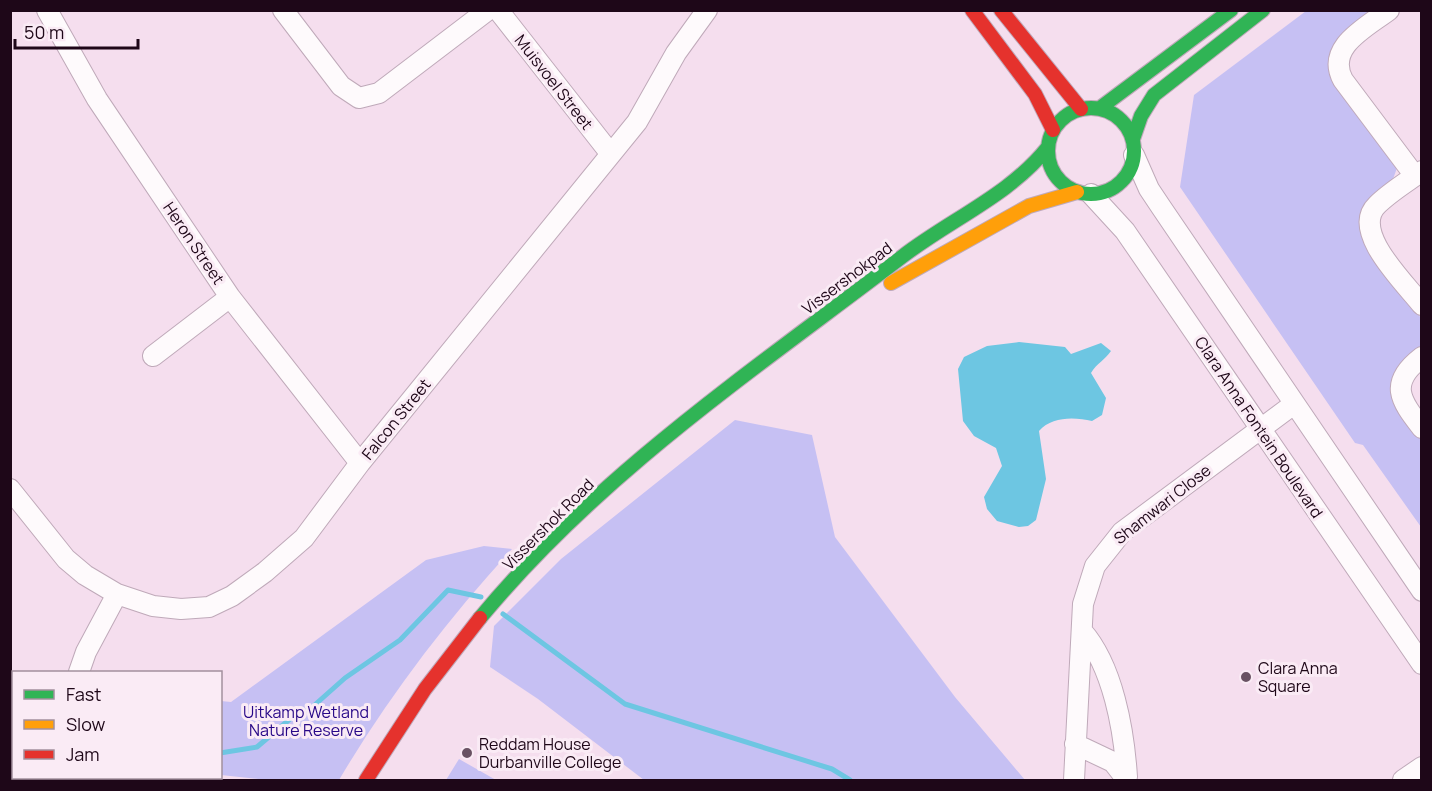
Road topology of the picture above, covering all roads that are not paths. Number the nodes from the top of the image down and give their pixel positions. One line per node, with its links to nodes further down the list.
1 (47, 10): 19 (street, Heron Street)
2 (283, 10): 3 (street)
3 (488, 10)
4 (498, 10): 16 (street, Muisvoel Street)
5 (707, 10): 16 (street, Falcon Street)
6 (972, 10): 13 (main road)
7 (1001, 10): 12 (main road)
8 (1230, 10): 11 (main road)
9 (1263, 10): 15 (main road)
10 (1389, 10): 17 (street)
11 (1100, 108): 12 (main road); 15 (main road)
12 (1081, 109): 13 (main road)
13 (1053, 130): 14 (main road)
14 (1048, 147): 18 (main road); 21 (main road, Vissershokpad)
15 (1133, 147): 18 (main road); 24 (street)
16 (610, 153): 27 (street, Falcon Street)
17 (1418, 174): 20 (street)
18 (1084, 193): 21 (main road, Vissershokpad); 25 (street, Clara Anna Fontein Boulevard)
19 (230, 297): 22 (street); 27 (street, Heron Street)
20 (1422, 305)
21 (800, 335): 37 (main road, Vissershok Road)
22 (153, 356)
23 (1422, 357): 26 (street)
24 (1294, 404): 25 (street, Shamwari Close); 29 (street)
25 (1261, 428): 31 (street, Shamwari Close); 32 (street, Clara Anna Fontein Boulevard)
26 (1422, 428)
27 (360, 463): 30 (street, Falcon Street)
28 (10, 489): 30 (street, Falcon Street)
29 (1422, 591)
30 (117, 594): 33 (street)
31 (1082, 631): 34 (street, Shamwari Close); 36 (street)
32 (1422, 664)
33 (79, 671)
34 (1076, 744): 36 (street); 38 (street, Shamwari Close)
35 (1422, 767): 39 (street)
36 (1127, 778)
37 (366, 780)
38 (1074, 780)
39 (1403, 780)

